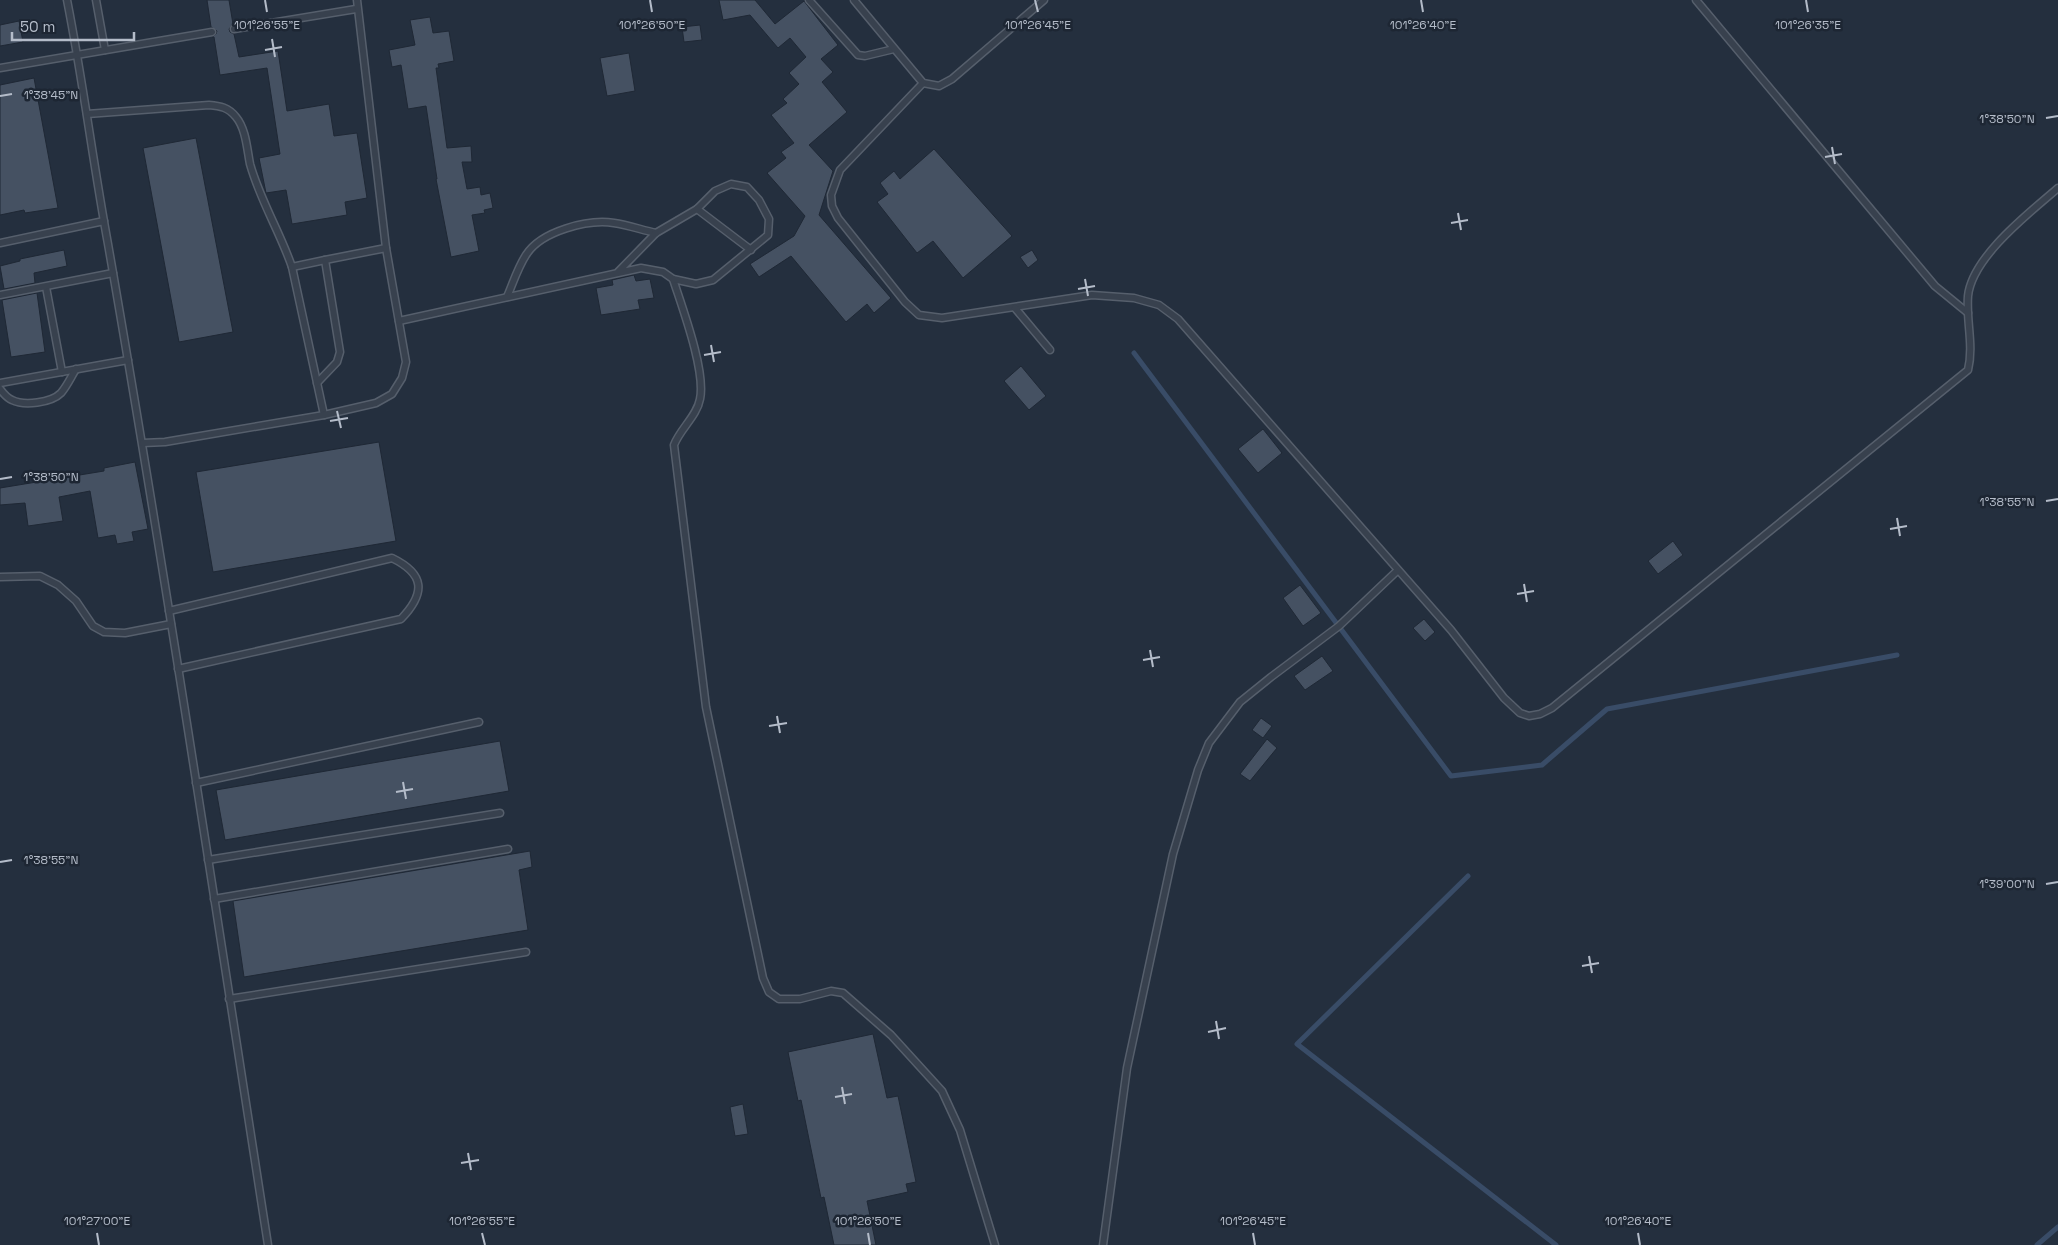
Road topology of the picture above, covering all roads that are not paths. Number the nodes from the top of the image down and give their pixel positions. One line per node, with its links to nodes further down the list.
1 (67, 0): 13 (lane)
2 (96, 0): 12 (lane)
3 (356, 0): 8 (lane)
4 (809, 0): 11 (lane)
5 (854, 0): 11 (lane)
6 (1044, 0): 15 (lane)
7 (1696, 0): 33 (lane)
8 (356, 10): 9 (lane); 22 (lane)
9 (234, 29)
10 (212, 32): 12 (lane)
11 (894, 49): 15 (lane)
12 (105, 50): 13 (lane)
13 (78, 54): 14 (lane); 16 (lane)
14 (0, 68)
15 (923, 83): 32 (lane)
16 (87, 114): 19 (lane); 25 (lane)
17 (2058, 188): 33 (lane)
18 (697, 209): 20 (lane); 23 (lane); 23 (lane)
19 (104, 221): 21 (lane); 26 (lane)
20 (656, 233): 27 (lane); 31 (lane)
21 (0, 244)
22 (386, 248): 24 (lane); 34 (lane)
23 (751, 250): 28 (lane)
24 (325, 260): 25 (lane); 40 (lane)
25 (292, 267): 40 (lane)
26 (113, 273): 29 (lane); 36 (lane)
27 (617, 273): 28 (lane); 31 (lane)
28 (673, 279): 58 (lane)
29 (46, 286): 30 (lane); 38 (lane)
30 (0, 295)
31 (507, 297): 34 (lane)
32 (1015, 308): 35 (lane); 44 (lane)
33 (1968, 313): 44 (lane)
34 (399, 321): 42 (lane)
35 (1050, 350)
36 (128, 360): 37 (lane); 43 (lane)
37 (76, 369): 38 (lane); 41 (lane)
38 (62, 372): 39 (lane)
39 (0, 383)
40 (317, 384): 42 (lane)
41 (0, 390)
42 (324, 415): 43 (lane)
43 (143, 443): 46 (lane)
44 (1398, 570): 59 (lane)
45 (0, 577): 47 (lane)
46 (169, 611): 47 (lane); 48 (lane)
47 (171, 624): 48 (lane)
48 (178, 669): 50 (lane)
49 (479, 722): 50 (lane)
50 (196, 783): 53 (lane)
51 (500, 813): 53 (lane)
52 (508, 848): 54 (lane)
53 (208, 860): 54 (lane)
54 (214, 899): 56 (lane)
55 (526, 952): 56 (lane)
56 (229, 999): 57 (lane)
57 (268, 1245)
58 (995, 1245)
59 (1103, 1245)

